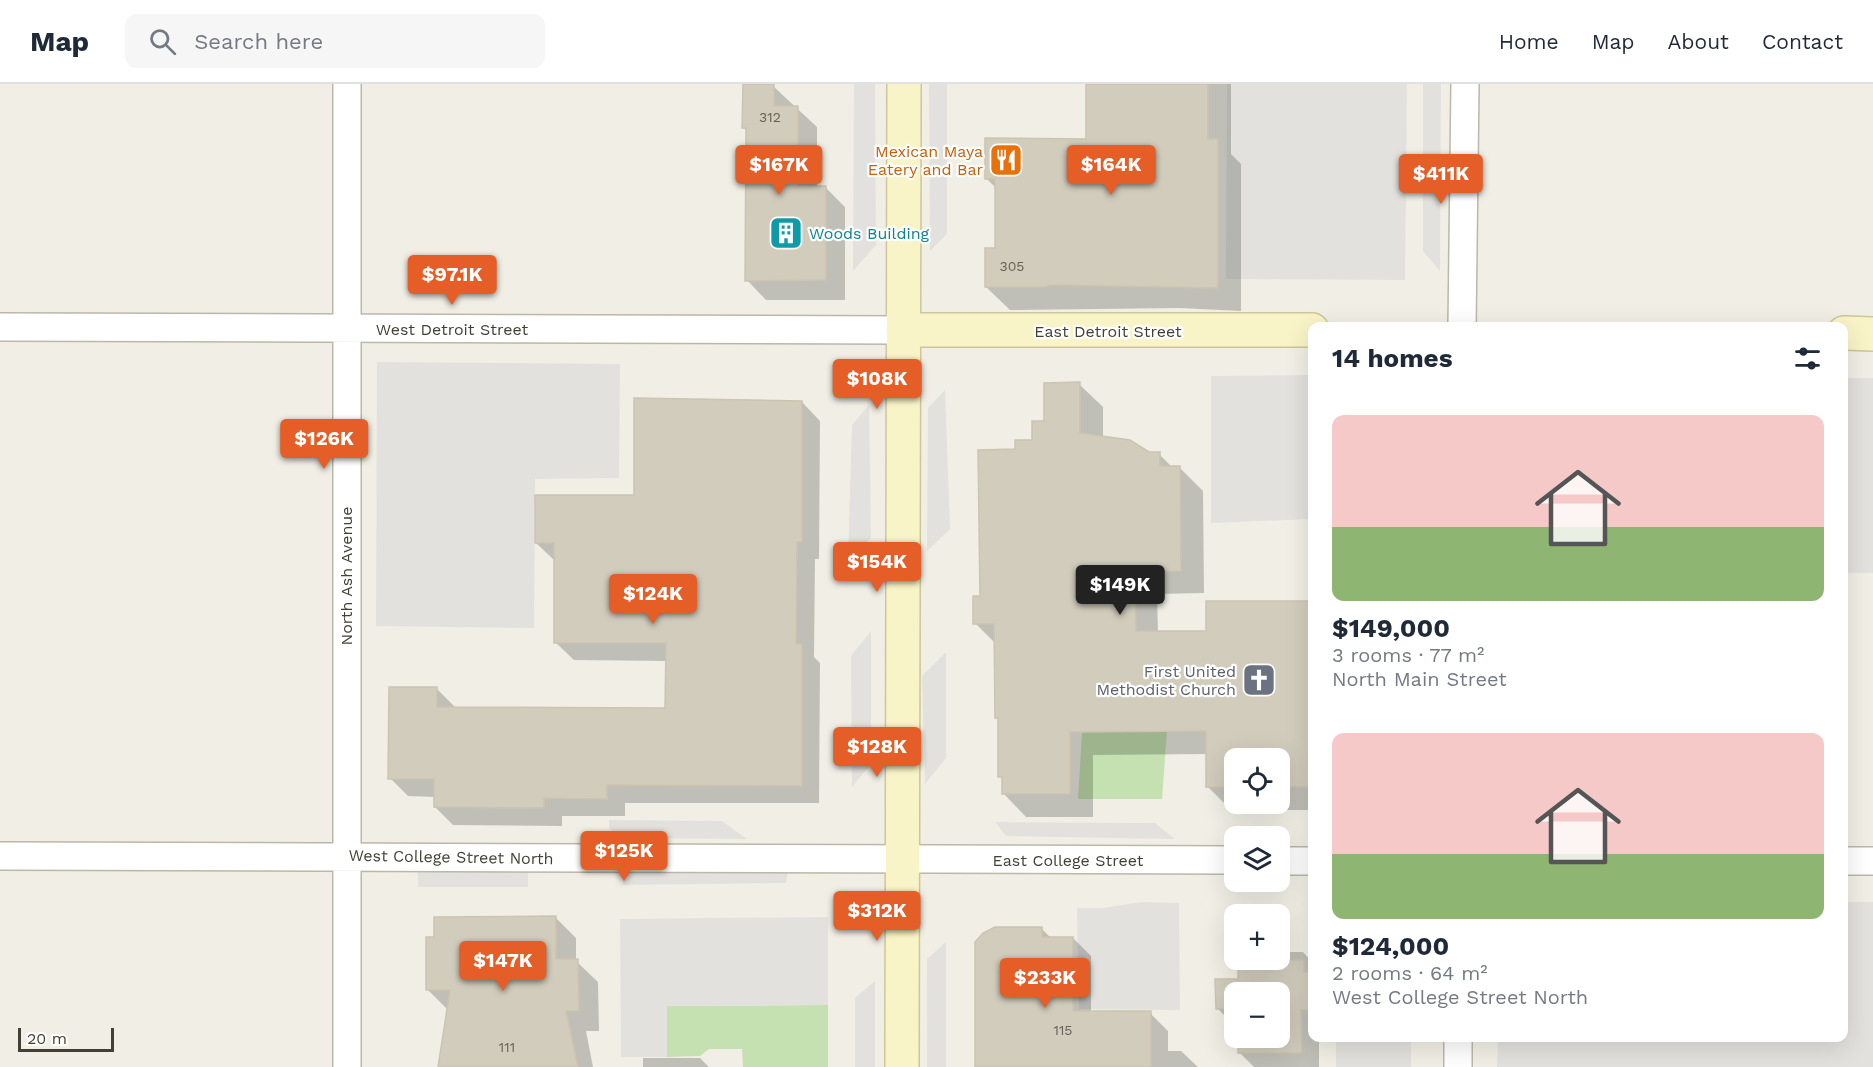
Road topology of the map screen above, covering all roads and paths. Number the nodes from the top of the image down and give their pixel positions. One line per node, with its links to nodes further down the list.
1 (347, 84): 6 (street, North Ash Avenue)
2 (904, 84): 7 (main road)
3 (1465, 84): 4 (street)
4 (1462, 322)
5 (0, 327): 6 (street, West Detroit Street)
6 (346, 328): 7 (street, West Detroit Street); 11 (street, North Ash Avenue)
7 (903, 330): 8 (main road, East Detroit Street); 13 (main road)
8 (1308, 330)
9 (1848, 333): 10 (main road)
10 (1873, 334)
11 (346, 855): 12 (street, West College Street North); 13 (street, West College Street North); 20 (street, North Ash Avenue)
12 (0, 856)
13 (902, 860): 14 (street, East College Street); 21 (main road)
14 (1224, 860)
15 (1290, 861): 16 (street)
16 (1308, 861)
17 (1848, 861): 18 (street)
18 (1873, 861)
19 (1458, 1042): 22 (street)
20 (347, 1067)
21 (902, 1067)
22 (1458, 1067)

